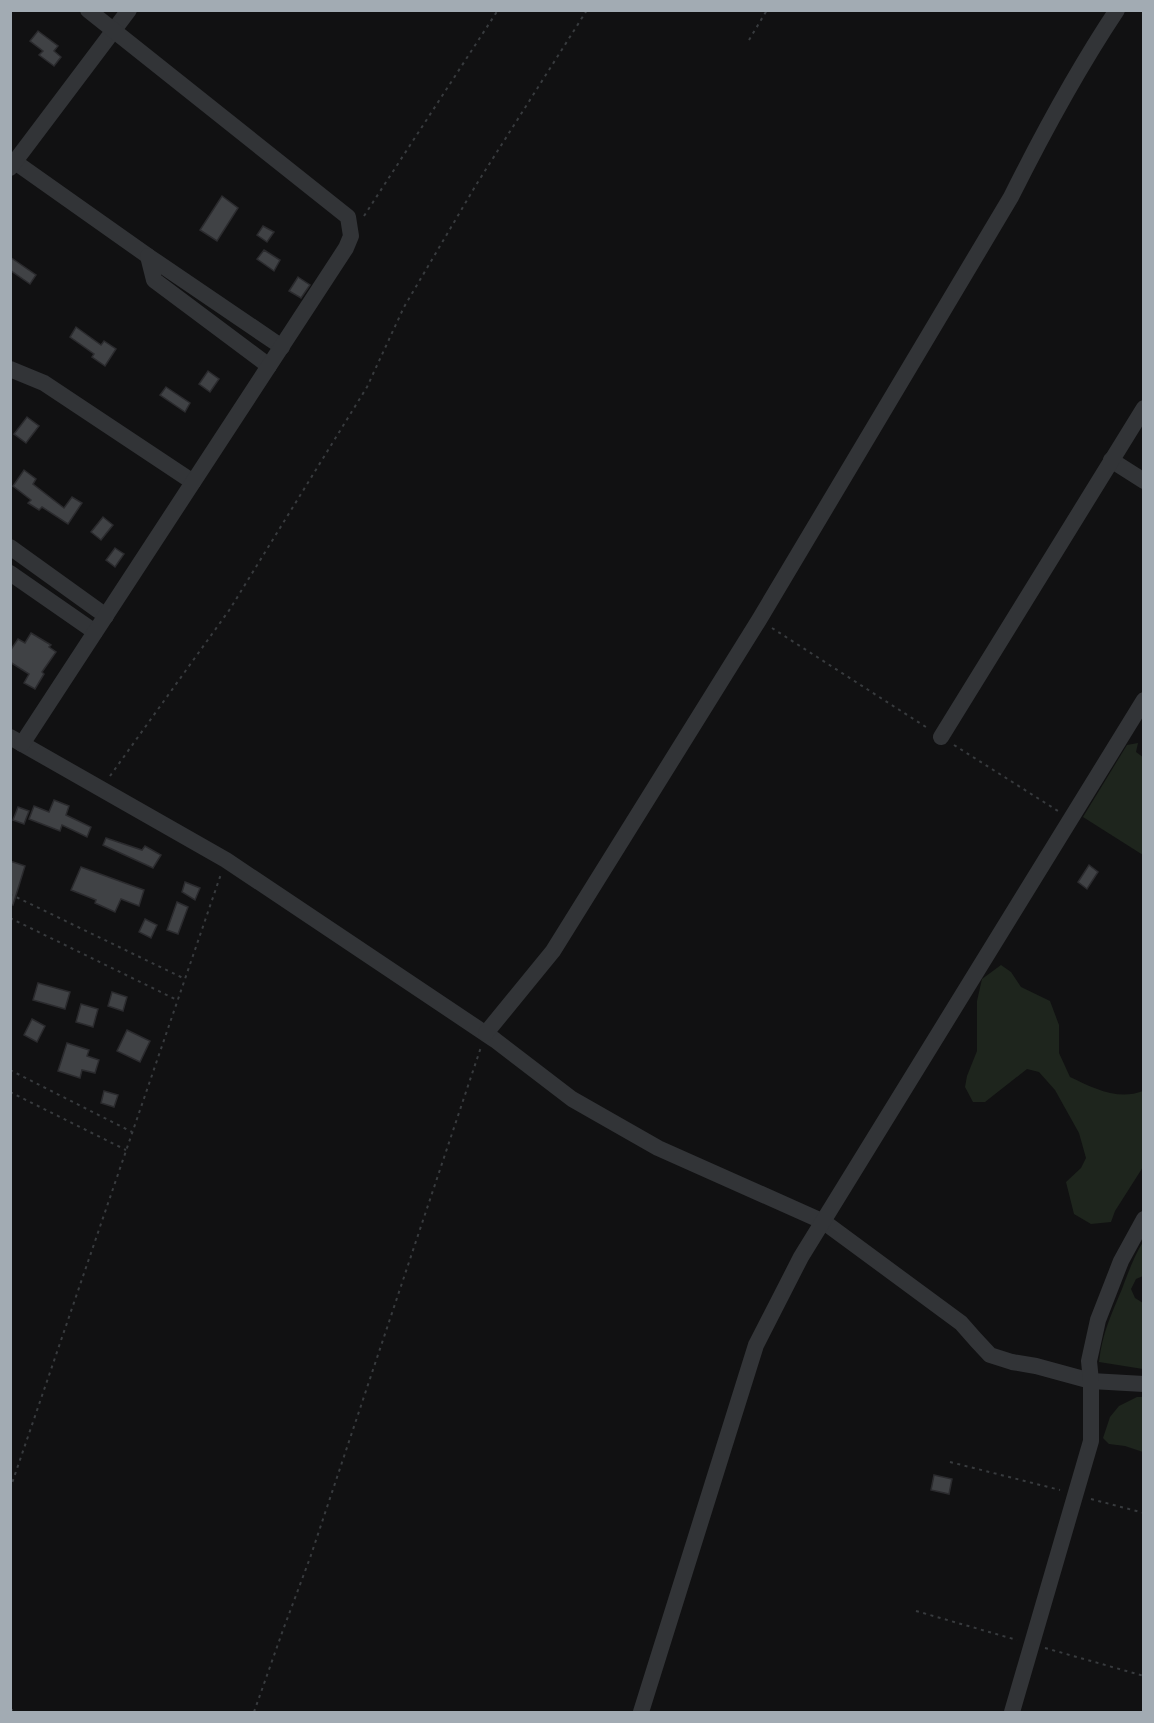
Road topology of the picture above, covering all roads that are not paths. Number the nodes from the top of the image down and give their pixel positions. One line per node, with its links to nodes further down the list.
1 (88, 10): 4 (street)
2 (129, 10): 4 (street)
3 (1117, 10): 21 (street)
4 (114, 31): 5 (street); 7 (street)
5 (13, 165): 6 (street)
6 (148, 256): 7 (street); 8 (street)
7 (282, 347): 8 (street)
8 (269, 366): 13 (street)
9 (10, 369): 13 (street)
10 (1143, 408): 11 (street)
11 (1111, 460): 12 (street); 19 (street)
12 (1143, 481)
13 (193, 482): 16 (street)
14 (10, 547): 16 (street)
15 (10, 573): 17 (street)
16 (106, 616): 17 (street)
17 (95, 632): 20 (street)
18 (1143, 700): 23 (street)
19 (941, 737)
20 (16, 740): 21 (street)
21 (486, 1033): 23 (street)
22 (1143, 1219): 24 (street)
23 (824, 1222): 24 (street); 26 (street)
24 (1091, 1381): 25 (street); 27 (street)
25 (1143, 1384)
26 (641, 1713)
27 (1012, 1713)

